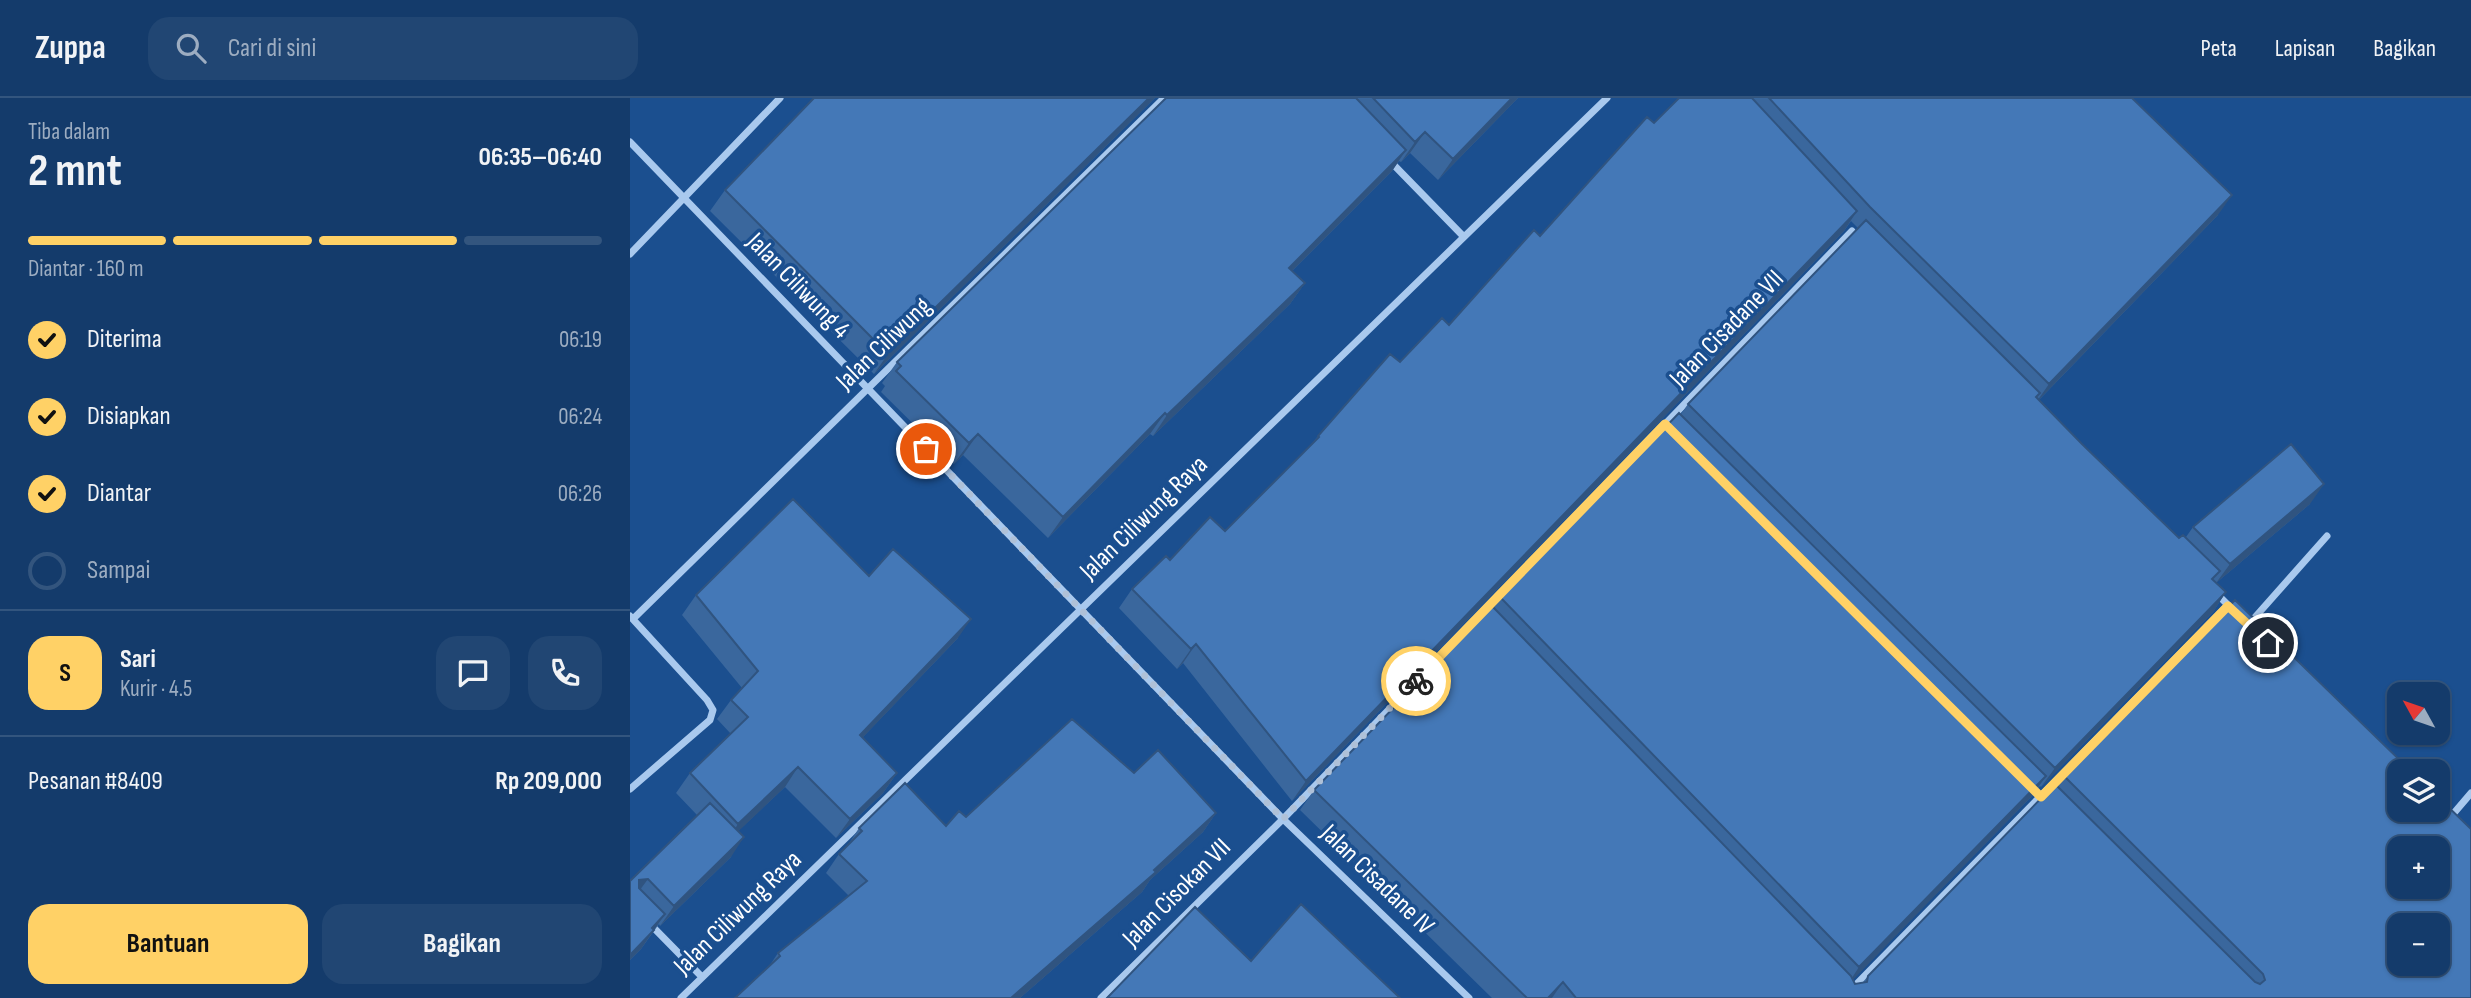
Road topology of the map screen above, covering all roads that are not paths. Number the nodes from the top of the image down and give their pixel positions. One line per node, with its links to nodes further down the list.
1 (779, 98): 6 (street)
2 (1164, 98): 12 (street, Jalan Ciliwung)
3 (1607, 98): 9 (street, Jalan Ciliwung Raya)
4 (630, 142): 6 (street, Jalan Ciliwung 4)
5 (1385, 155): 9 (street)
6 (684, 198): 11 (street); 12 (street, Jalan Ciliwung 4)
7 (1842, 221): 8 (street)
8 (1852, 231): 10 (street); 13 (street, Jalan Cisadane VII)
9 (1464, 237): 18 (street, Jalan Ciliwung Raya)
10 (1861, 241)
11 (630, 254)
12 (868, 389): 18 (street, Jalan Ciliwung 4); 19 (street, Jalan Ciliwung)
13 (1665, 424): 14 (street); 20 (street, Jalan Cisadane VII)
14 (1675, 433)
15 (2327, 536): 21 (street)
16 (2208, 586): 17 (street)
17 (2228, 606): 21 (street); 27 (street)
18 (1081, 609): 29 (street, Jalan Cisadane IV); 32 (street, Jalan Ciliwung Raya)
19 (631, 617): 25 (street, Jalan Ciliwung)
20 (1478, 617): 22 (street); 29 (street, Jalan Cisadane VII)
21 (2249, 625): 23 (street)
22 (1488, 627)
23 (2258, 634)
24 (2021, 777): 27 (street)
25 (630, 789)
26 (2471, 793): 30 (street)
27 (2041, 797): 28 (street); 34 (street)
28 (2051, 807)
29 (1283, 819): 36 (street, Jalan Cisokan VII); 37 (street, Jalan Cisadane IV)
30 (2455, 828)
31 (646, 920): 32 (street)
32 (702, 977): 35 (street, Jalan Ciliwung Raya)
33 (1836, 985): 34 (street)
34 (1846, 997)
35 (681, 998)
36 (1101, 998)
37 (1469, 998)

